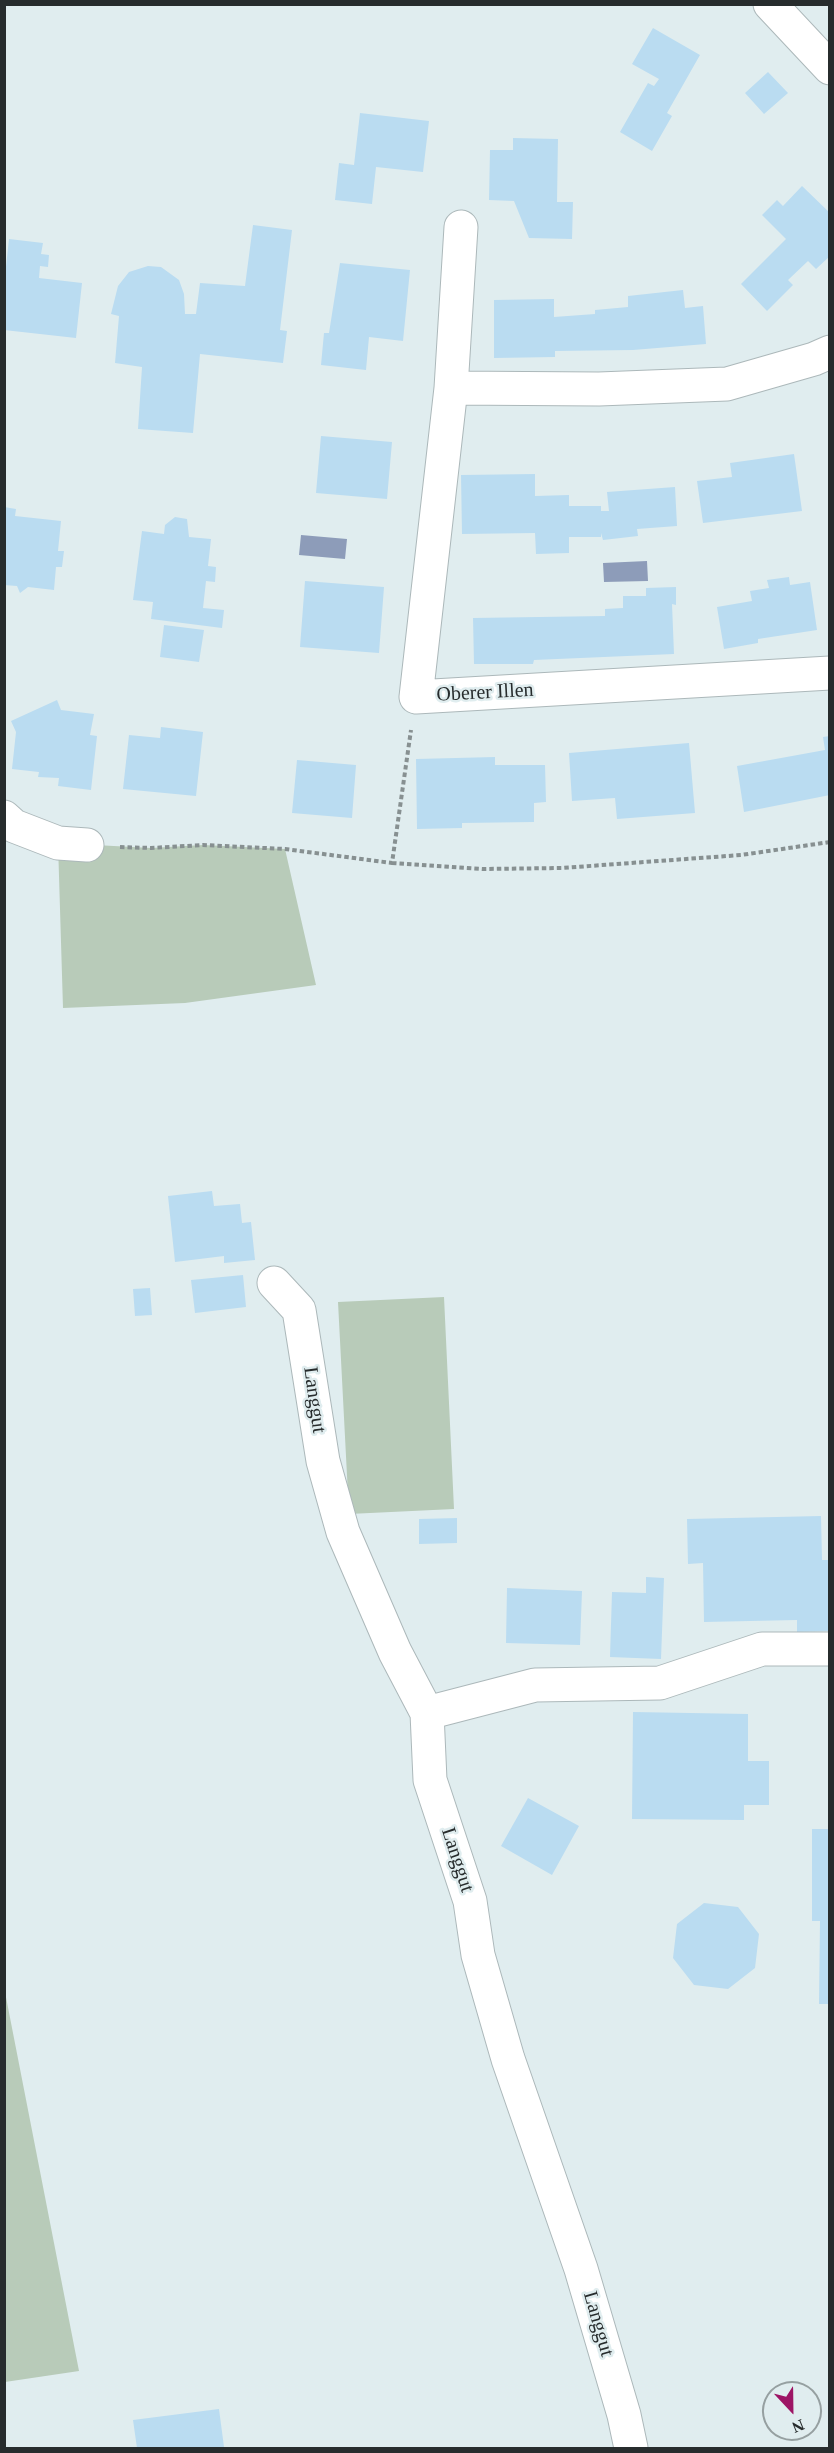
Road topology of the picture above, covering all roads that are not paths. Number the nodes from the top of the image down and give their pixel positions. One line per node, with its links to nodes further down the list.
1 (771, 4): 2 (street)
2 (830, 68)
3 (461, 227): 5 (street, Oberer Illen)
4 (830, 352): 5 (street)
5 (450, 388): 6 (street, Oberer Illen)
6 (830, 674)
7 (4, 817): 8 (street)
8 (87, 845)
9 (274, 1283): 11 (street, Langgut)
10 (830, 1649): 11 (street)
11 (427, 1713): 12 (street, Langgut)
12 (631, 2448)

